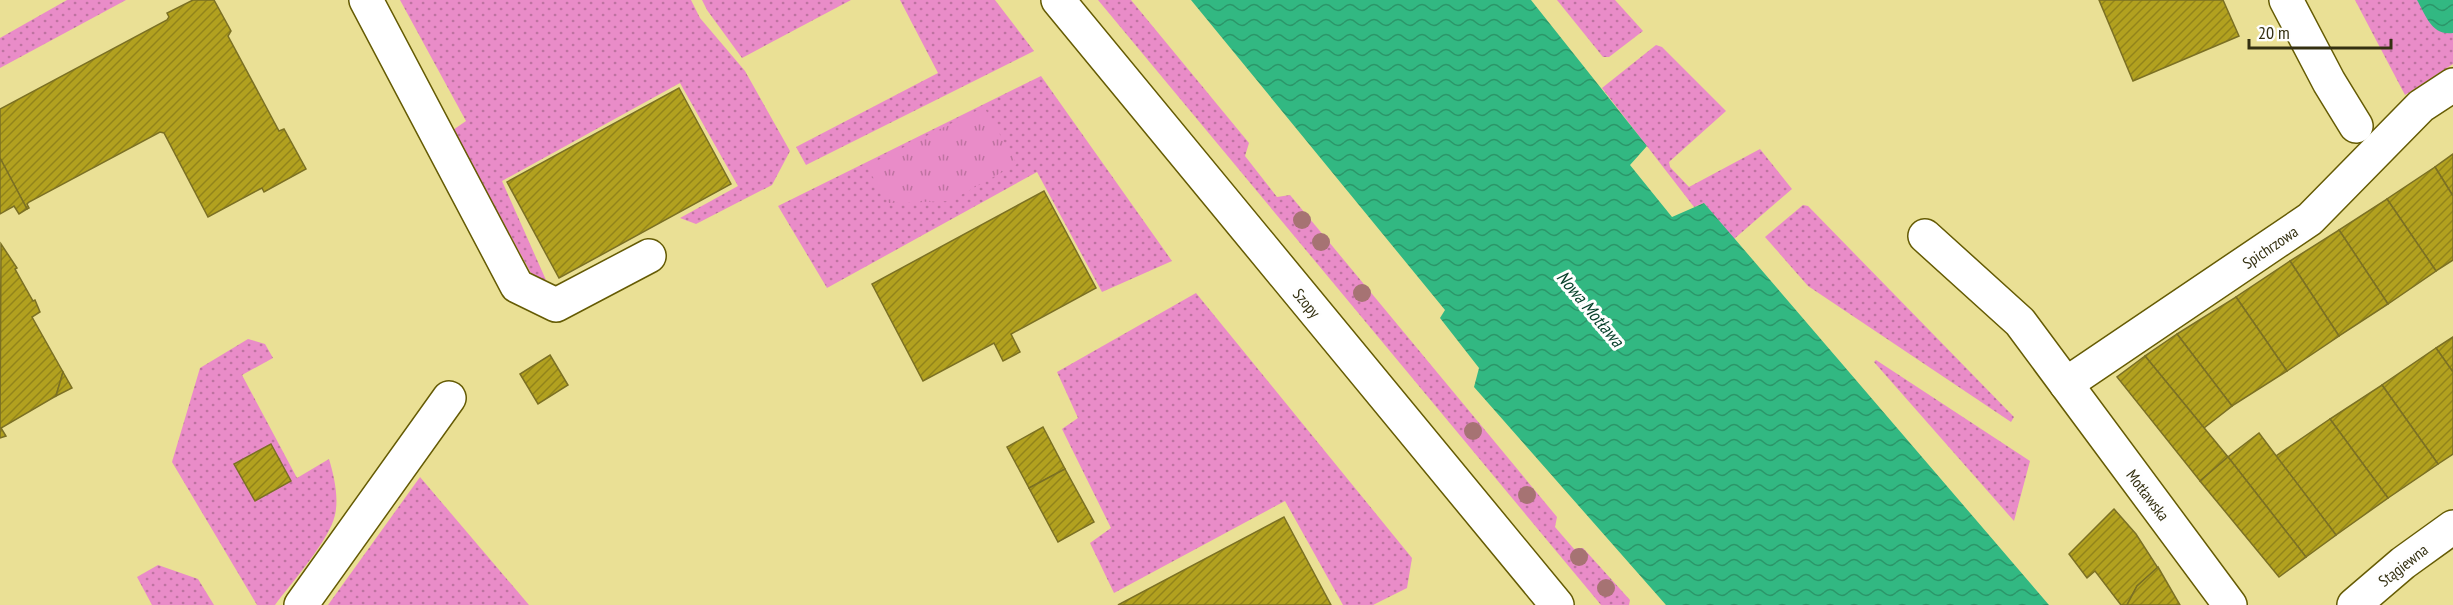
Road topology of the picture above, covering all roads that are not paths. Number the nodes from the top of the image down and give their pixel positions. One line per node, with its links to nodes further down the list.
1 (366, 0): 7 (street)
2 (1058, 0): 12 (street, Szopy)
3 (2286, 0): 5 (street)
4 (2453, 85): 8 (street, Spichrzowa)
5 (2356, 126)
6 (1926, 236): 8 (street, Motławska)
7 (649, 256)
8 (2066, 384): 13 (street, Motławska)
9 (449, 398): 11 (street)
10 (2453, 527): 14 (street, Stągiewna)
11 (301, 605)
12 (1557, 605)
13 (2230, 605)
14 (2354, 605)

